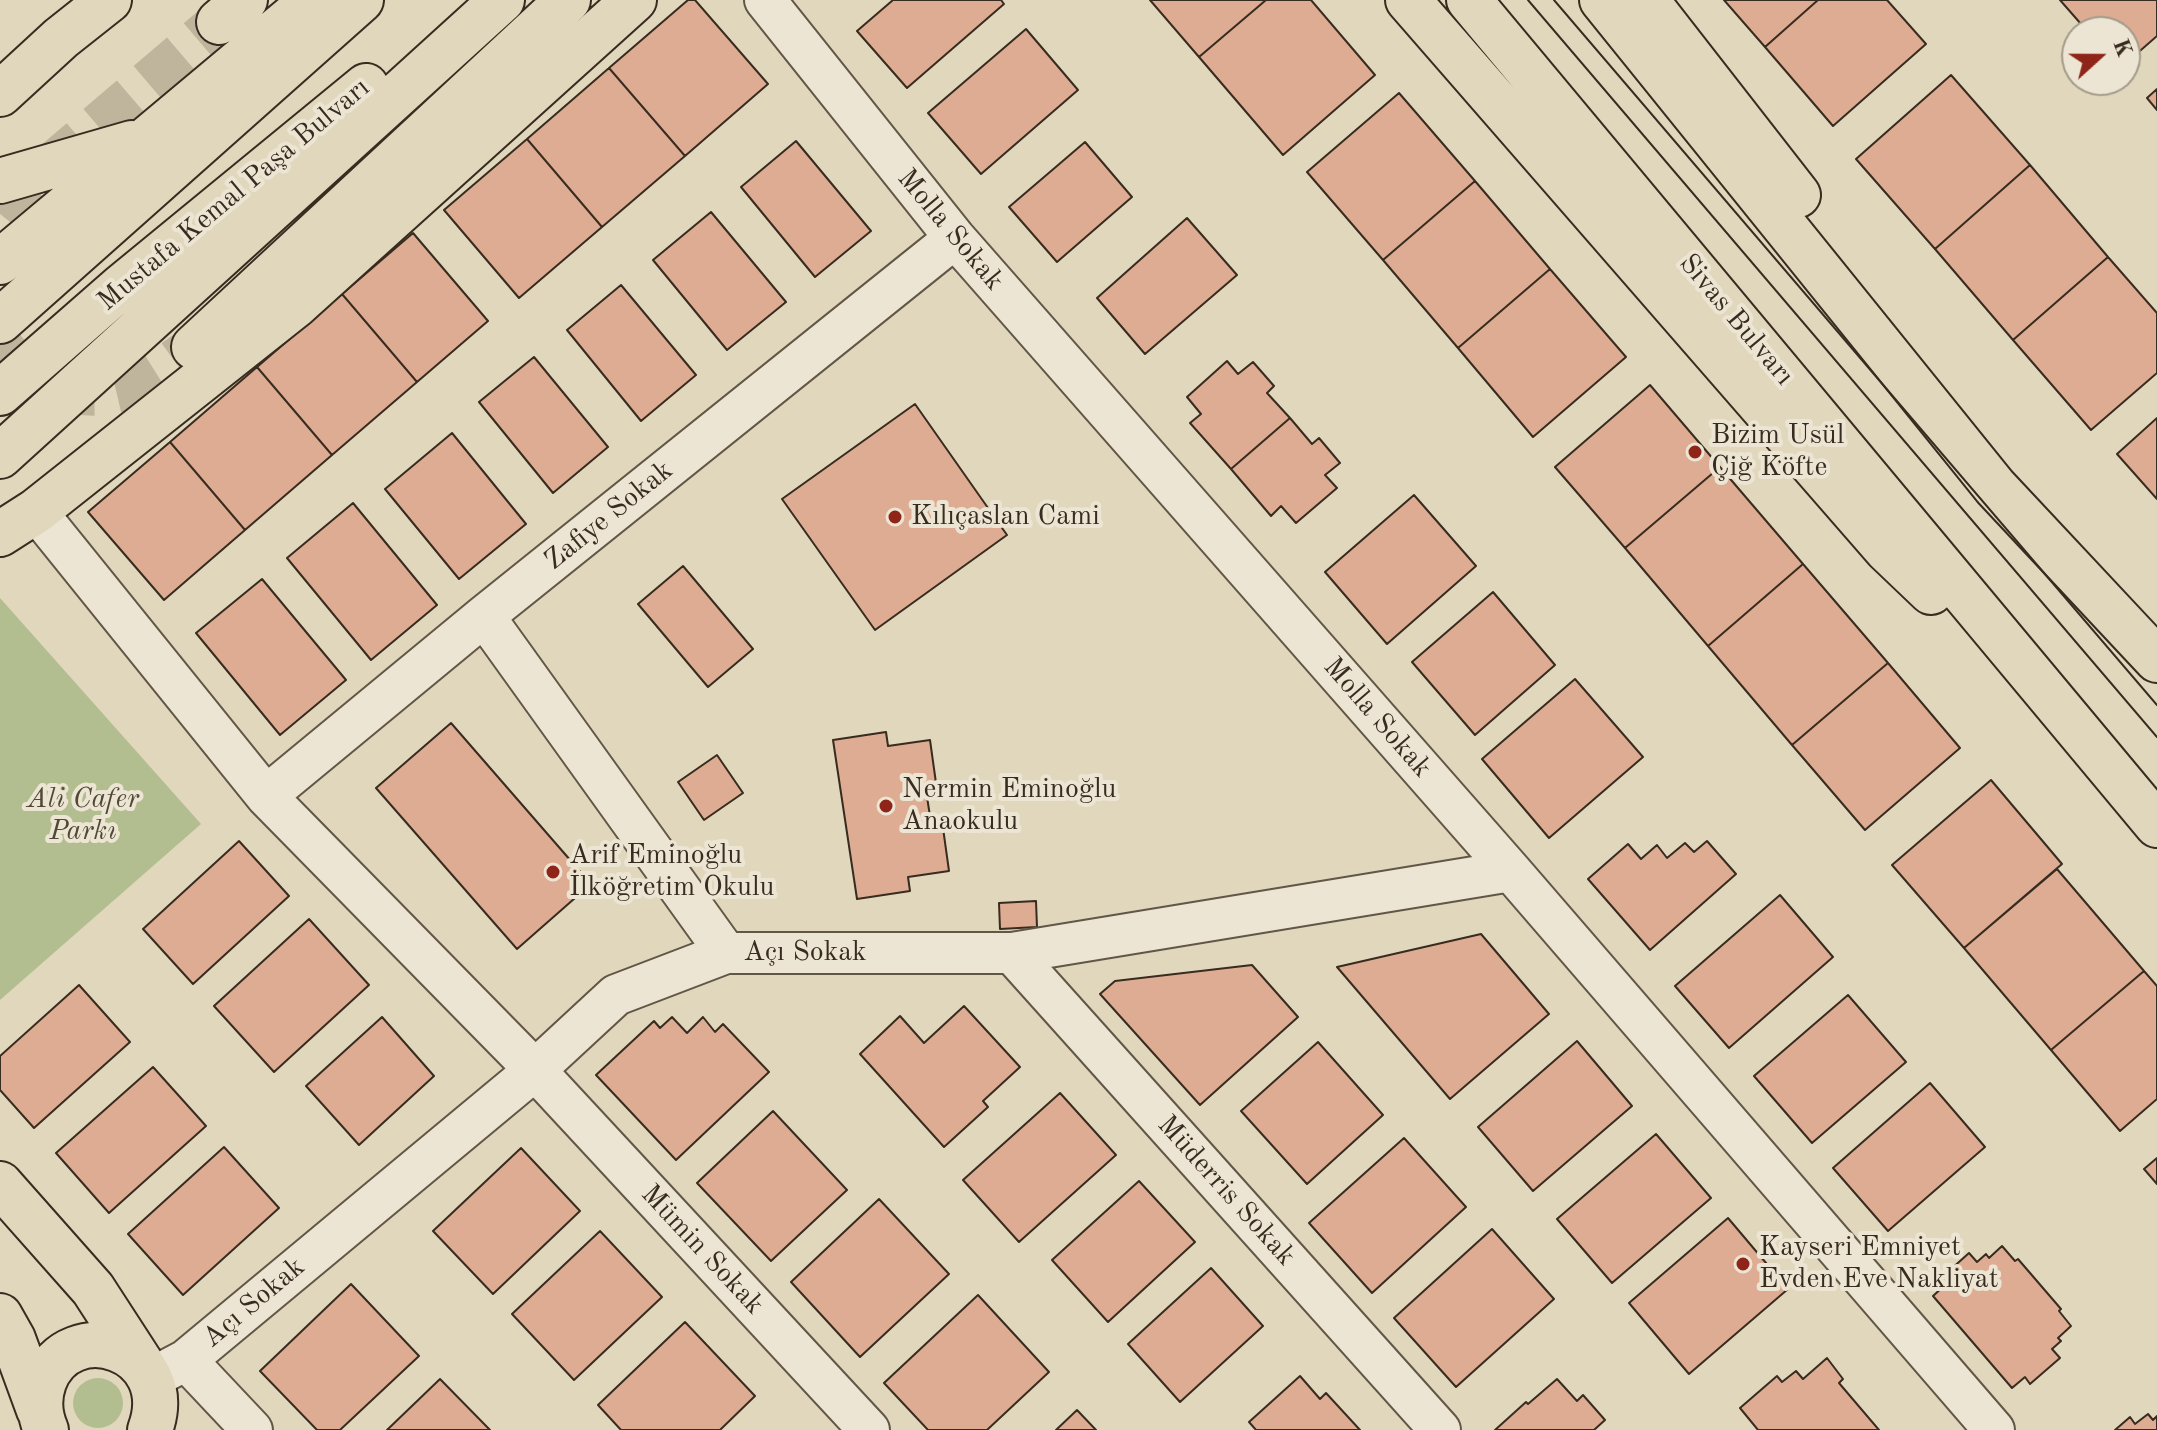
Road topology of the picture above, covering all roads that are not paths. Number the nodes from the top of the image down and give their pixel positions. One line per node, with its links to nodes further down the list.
1 (109, 0): 13 (main road)
2 (313, 0): 14 (main road)
3 (361, 0): 18 (main road, Mustafa Kemal Paşa Bulvarı)
4 (470, 0): 20 (main road, Mustafa Kemal Paşa Bulvarı)
5 (502, 0): 21 (main road)
6 (568, 0): 19 (main road)
7 (634, 0): 22 (main road)
8 (765, 0): 16 (street, Molla Sokak)
9 (1408, 0): 25 (main road)
10 (1469, 0): 25 (main road, Sivas Bulvarı)
11 (1602, 0): 24 (main road)
12 (1646, 0): 24 (main road)
13 (0, 94)
14 (150, 138): 15 (main road); 17 (main road)
15 (0, 181)
16 (955, 238): 23 (street, Zafiye Sokak); 28 (street, Molla Sokak)
17 (0, 262)
18 (0, 321)
19 (194, 347)
20 (0, 393)
21 (0, 456)
22 (18, 522): 26 (street, Mümin Sokak)
23 (484, 616): 26 (street, Zafiye Sokak); 29 (street)
24 (2157, 660)
25 (2075, 727): 27 (main road, Sivas Bulvarı)
26 (266, 796): 31 (street, Mümin Sokak)
27 (2157, 825)
28 (1511, 871): 30 (street, Açı Sokak); 39 (street, Molla Sokak)
29 (726, 953): 30 (street, Açı Sokak); 31 (street, Açı Sokak)
30 (1012, 953): 38 (street, Müderris Sokak)
31 (535, 1070): 34 (street, Açı Sokak); 37 (street, Mümin Sokak)
32 (0, 1184): 34 (main road)
33 (0, 1316): 35 (main road)
34 (157, 1396): 35 (main road); 36 (street)
35 (43, 1420)
36 (252, 1430)
37 (869, 1430)
38 (1440, 1430)
39 (1994, 1430)

